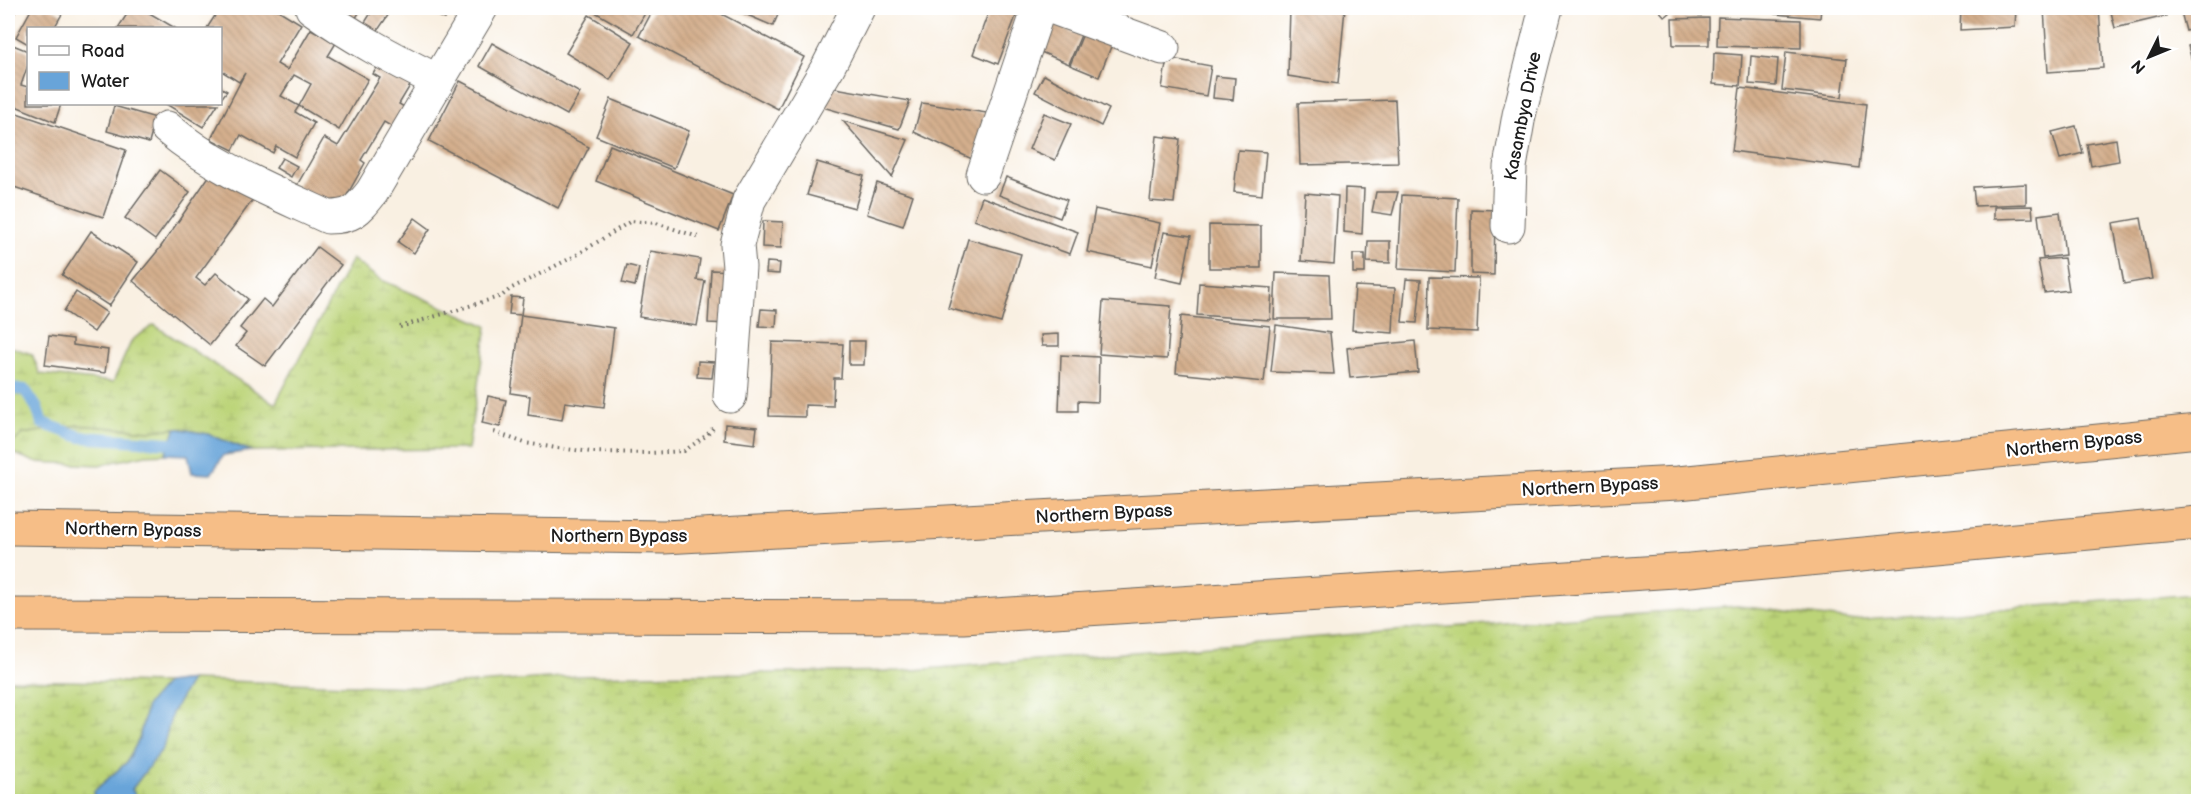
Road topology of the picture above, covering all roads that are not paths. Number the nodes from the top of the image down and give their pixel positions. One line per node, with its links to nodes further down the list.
1 (312, 8): 8 (street)
2 (482, 8): 8 (street)
3 (858, 8): 12 (street)
4 (1039, 8): 10 (street)
5 (1053, 8): 7 (street)
6 (1546, 8): 11 (street, Kasambya Drive)
7 (1163, 48)
8 (438, 81): 9 (street)
9 (167, 128)
10 (983, 175)
11 (1508, 226)
12 (730, 396)
13 (2199, 431): 15 (highway, Northern Bypass)
14 (2199, 523): 16 (highway)
15 (8, 528)
16 (8, 615)

